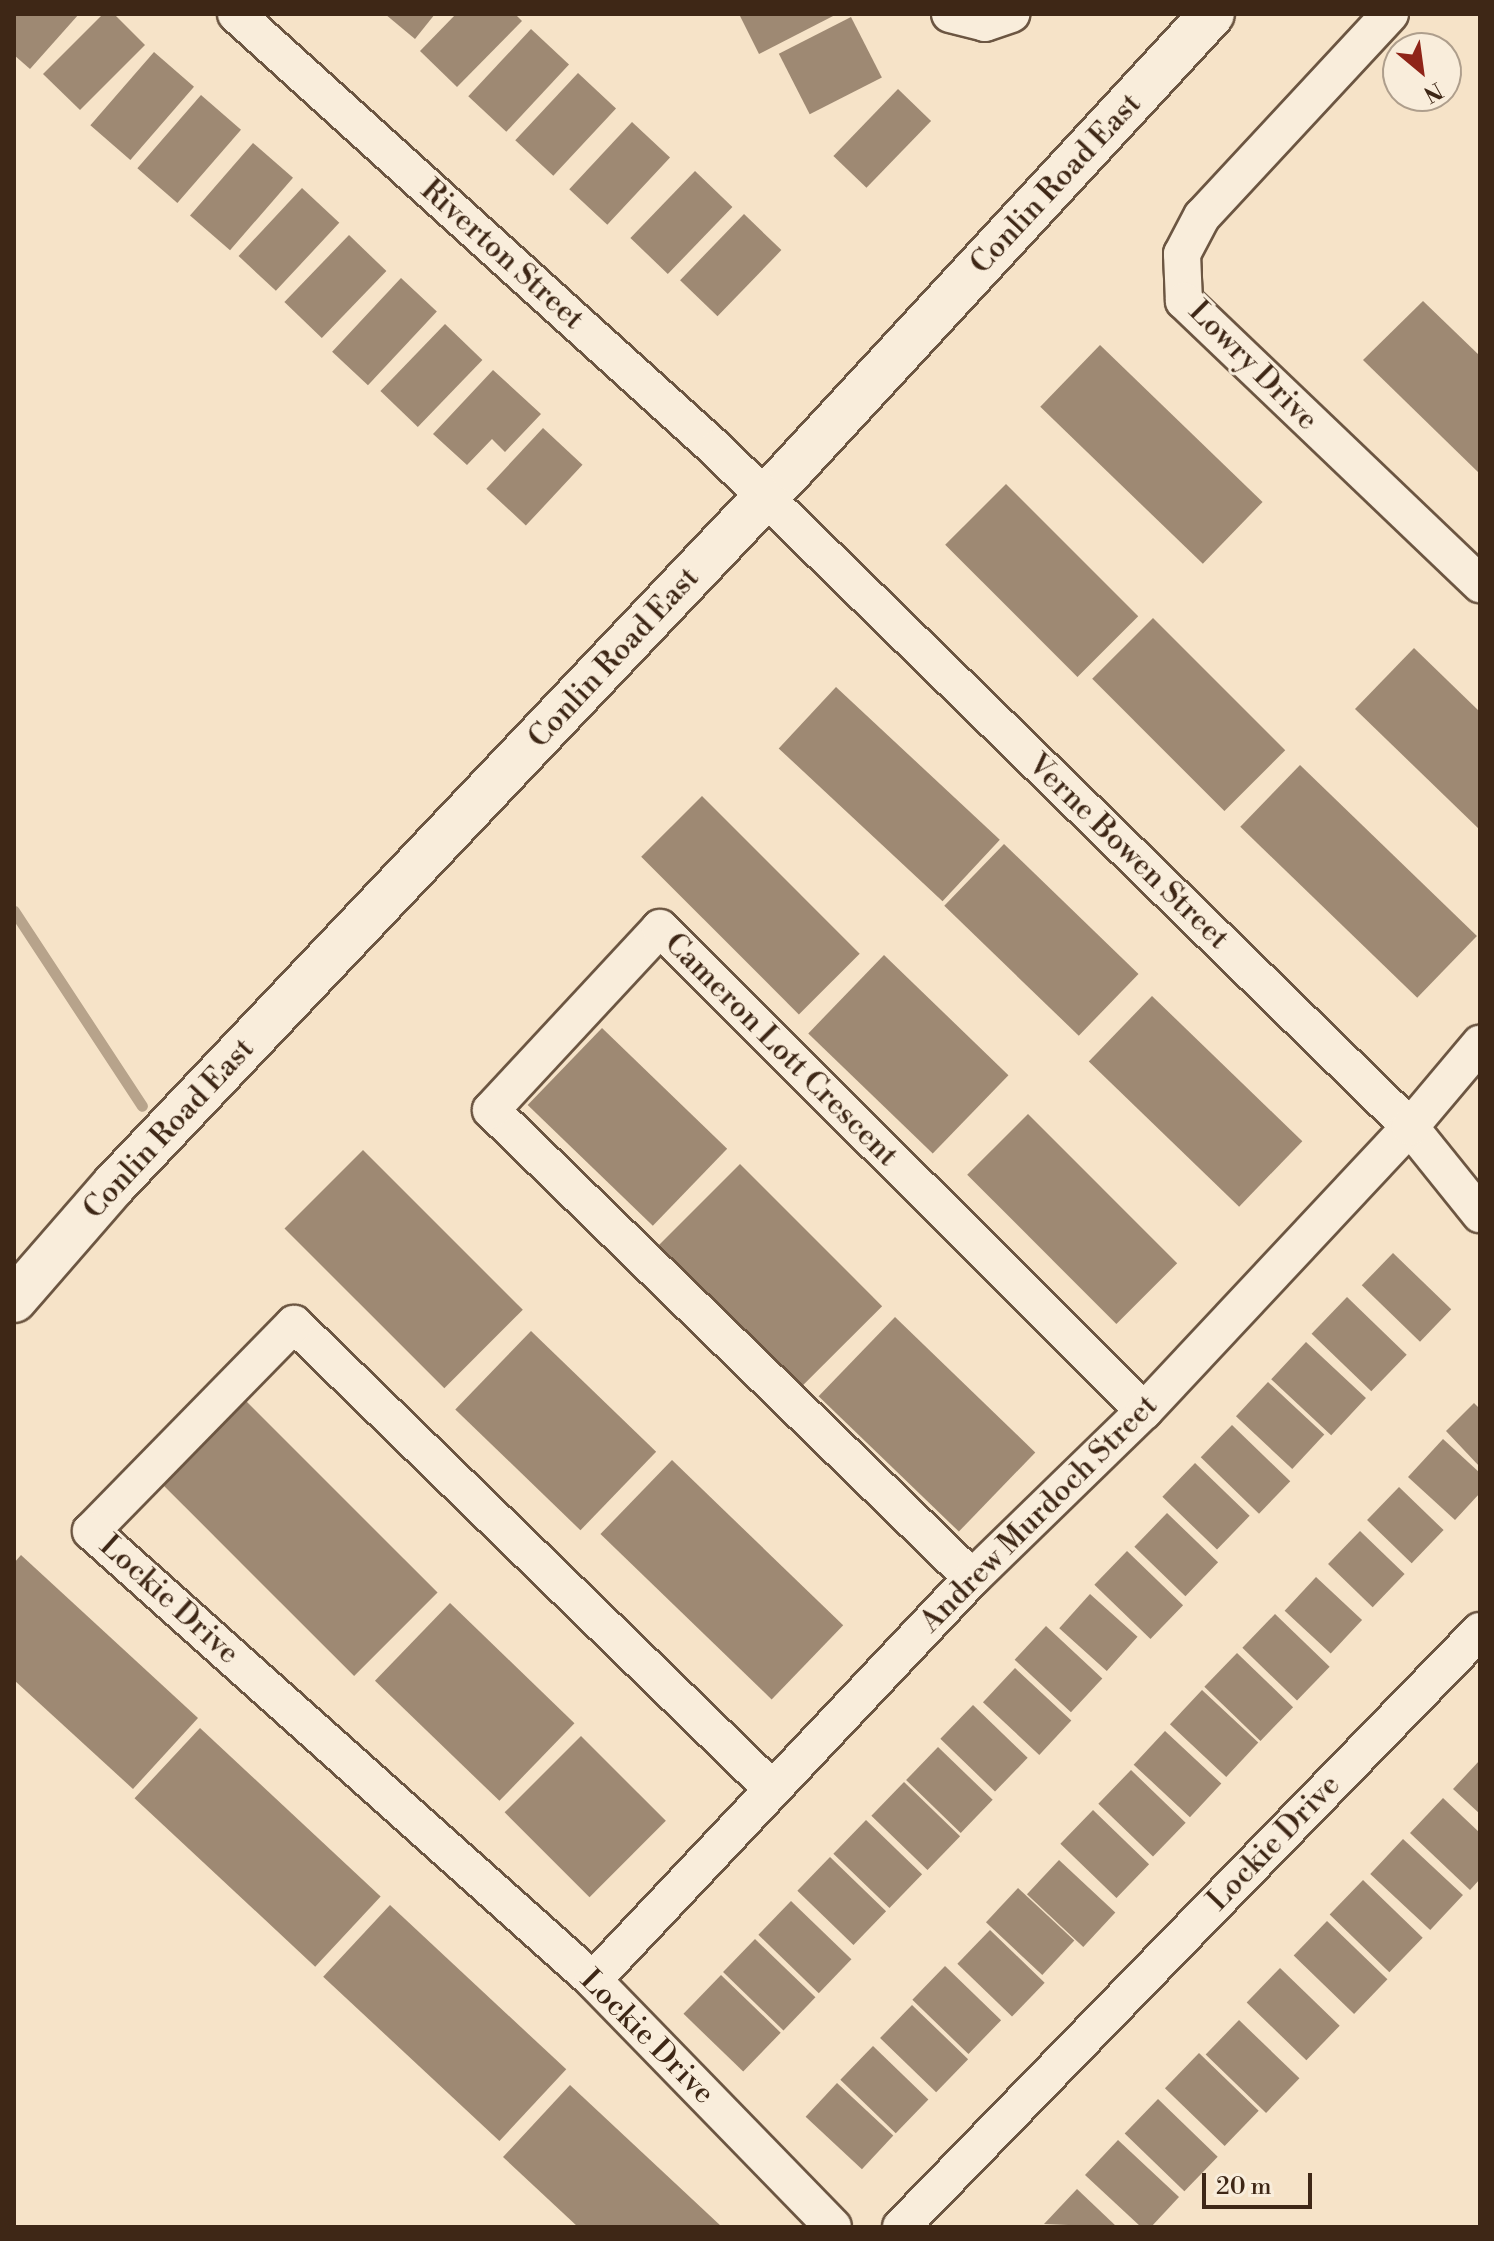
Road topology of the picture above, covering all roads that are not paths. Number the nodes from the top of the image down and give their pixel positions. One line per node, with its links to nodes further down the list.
1 (236, 14): 6 (street, Riverton Street)
2 (950, 14): 3 (street)
3 (1011, 14)
4 (1212, 14): 6 (street, Conlin Road East)
5 (1390, 14): 7 (street, Lowry Drive)
6 (765, 498): 9 (street, Verne Bowen Street); 11 (street, Conlin Road East)
7 (1480, 584)
8 (1480, 1044): 9 (street, Andrew Murdoch Street)
9 (1410, 1127): 10 (street, Verne Bowen Street); 12 (street, Andrew Murdoch Street)
10 (1480, 1214)
11 (14, 1300)
12 (1144, 1411): 13 (street, Andrew Murdoch Street); 13 (street, Cameron Lott Crescent)
13 (972, 1578): 15 (street, Andrew Murdoch Street)
14 (1480, 1631): 18 (street, Lockie Drive)
15 (770, 1787): 16 (street, Andrew Murdoch Street); 16 (street, Lockie Drive)
16 (593, 1980): 17 (street, Lockie Drive)
17 (833, 2227)
18 (901, 2227)

